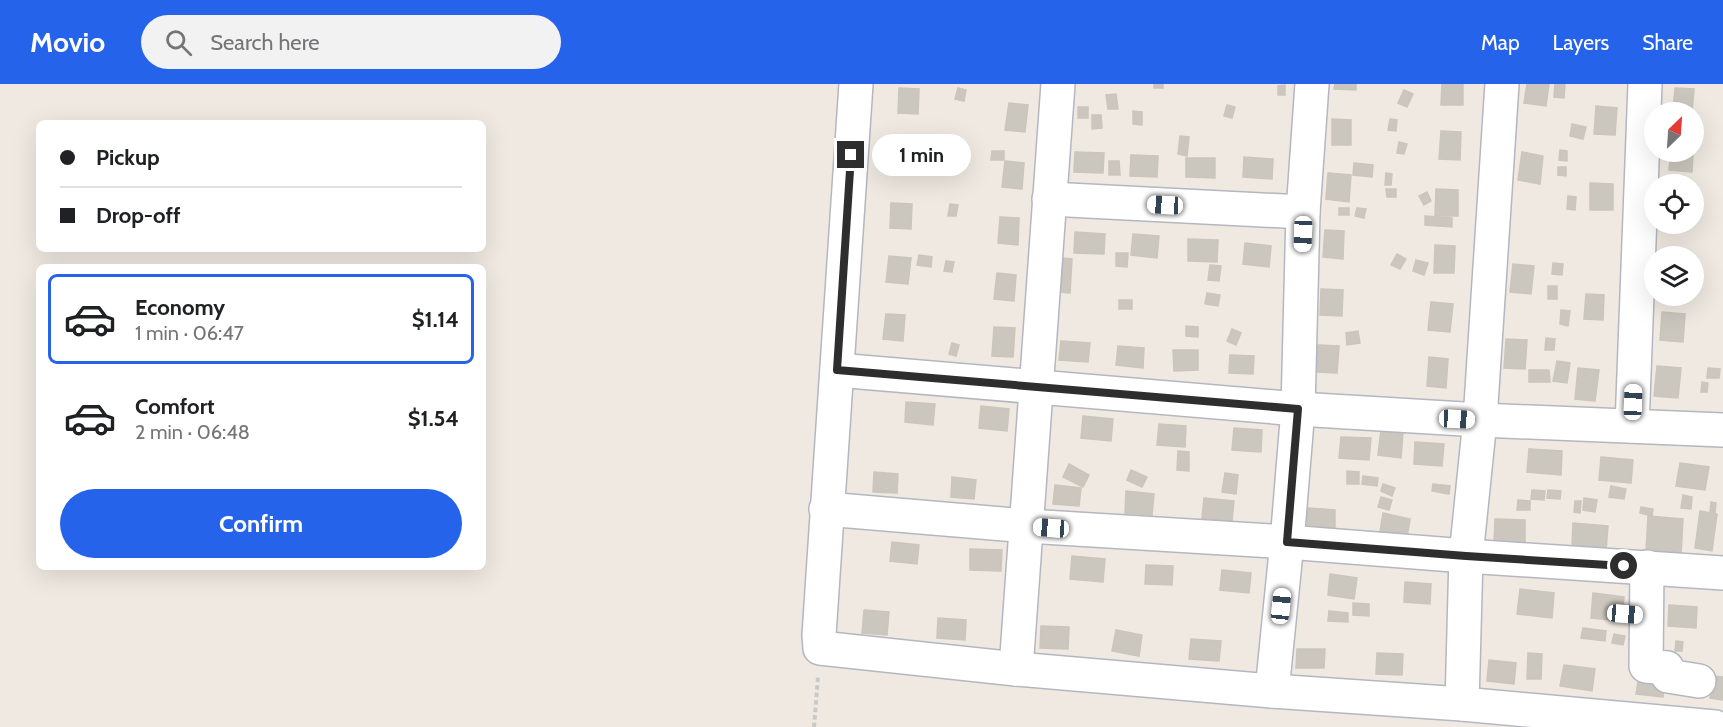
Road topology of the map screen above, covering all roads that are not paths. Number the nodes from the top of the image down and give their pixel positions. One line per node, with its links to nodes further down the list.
1 (856, 84): 8 (street)
2 (1058, 84): 6 (street)
3 (1312, 84): 7 (street)
4 (1502, 84): 11 (street)
5 (1645, 84): 12 (street)
6 (1049, 198): 7 (street); 9 (street)
7 (1303, 212): 10 (street)
8 (837, 370): 9 (street); 14 (street)
9 (1036, 386): 10 (street); 15 (street)
10 (1298, 409): 11 (street); 16 (street)
11 (1480, 420): 12 (street); 17 (street)
12 (1632, 426): 13 (street)
13 (1723, 430)
14 (826, 509): 15 (street); 20 (street)
15 (1027, 526): 16 (street); 20 (street)
16 (1287, 542): 17 (street); 22 (street)
17 (1466, 556): 18 (street); 23 (street)
18 (1647, 567): 19 (street); 21 (street)
19 (1723, 573)
20 (1016, 669): 22 (street)
21 (1699, 681)
22 (1272, 691): 23 (street)
23 (1462, 704): 24 (street)
24 (1647, 724): 25 (street)
25 (1715, 727)

